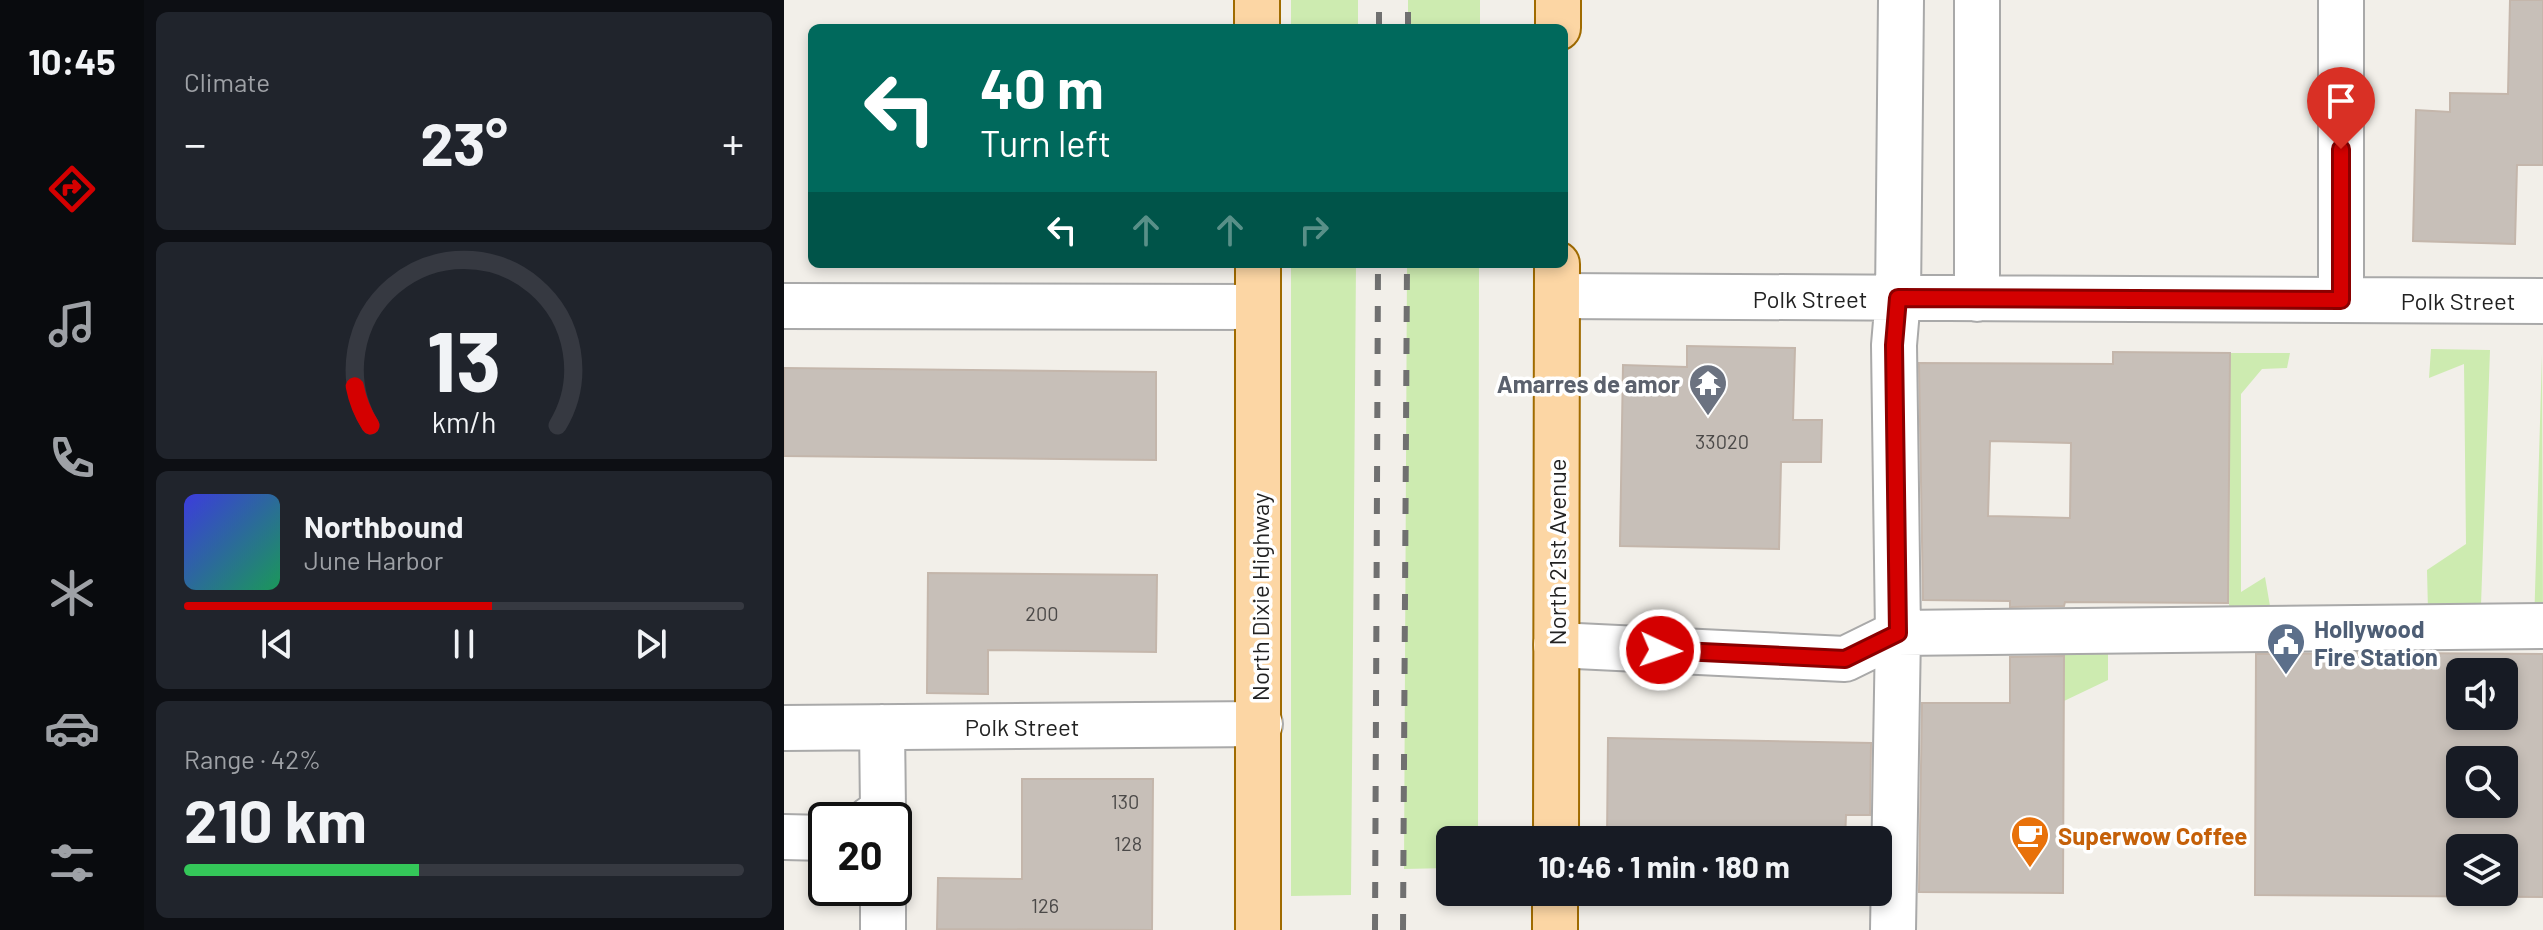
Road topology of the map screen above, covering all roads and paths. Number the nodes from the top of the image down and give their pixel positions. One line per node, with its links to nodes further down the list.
1 (1257, 0): 6 (main road)
2 (1558, 0): 7 (main road)
3 (1901, 0): 10 (street)
4 (1977, 0): 11 (street)
5 (2341, 0): 12 (street)
6 (1257, 24)
7 (1558, 24)
8 (1258, 268): 15 (main road, North Dixie Highway)
9 (1557, 280): 10 (street, Polk Street); 18 (main road, North 21st Avenue)
10 (1898, 298): 11 (street, Polk Street); 17 (street)
11 (1977, 299): 12 (street, Polk Street)
12 (2341, 300): 13 (street, Polk Street)
13 (2543, 301)
14 (784, 306): 15 (street)
15 (1258, 307): 19 (main road, North Dixie Highway)
16 (2543, 626): 17 (street)
17 (1898, 633): 18 (street); 31 (street)
18 (1556, 645): 23 (main road, North 21st Avenue)
19 (1260, 724): 20 (street, Polk Street); 29 (main road, North Dixie Highway)
20 (882, 727): 21 (street, Polk Street); 22 (street)
21 (784, 728)
22 (880, 802)
23 (1556, 826)
24 (784, 837): 25 (street)
25 (808, 838)
26 (883, 906): 28 (street)
27 (1555, 906): 30 (main road)
28 (883, 930)
29 (1258, 930)
30 (1555, 930)
31 (1893, 930)

